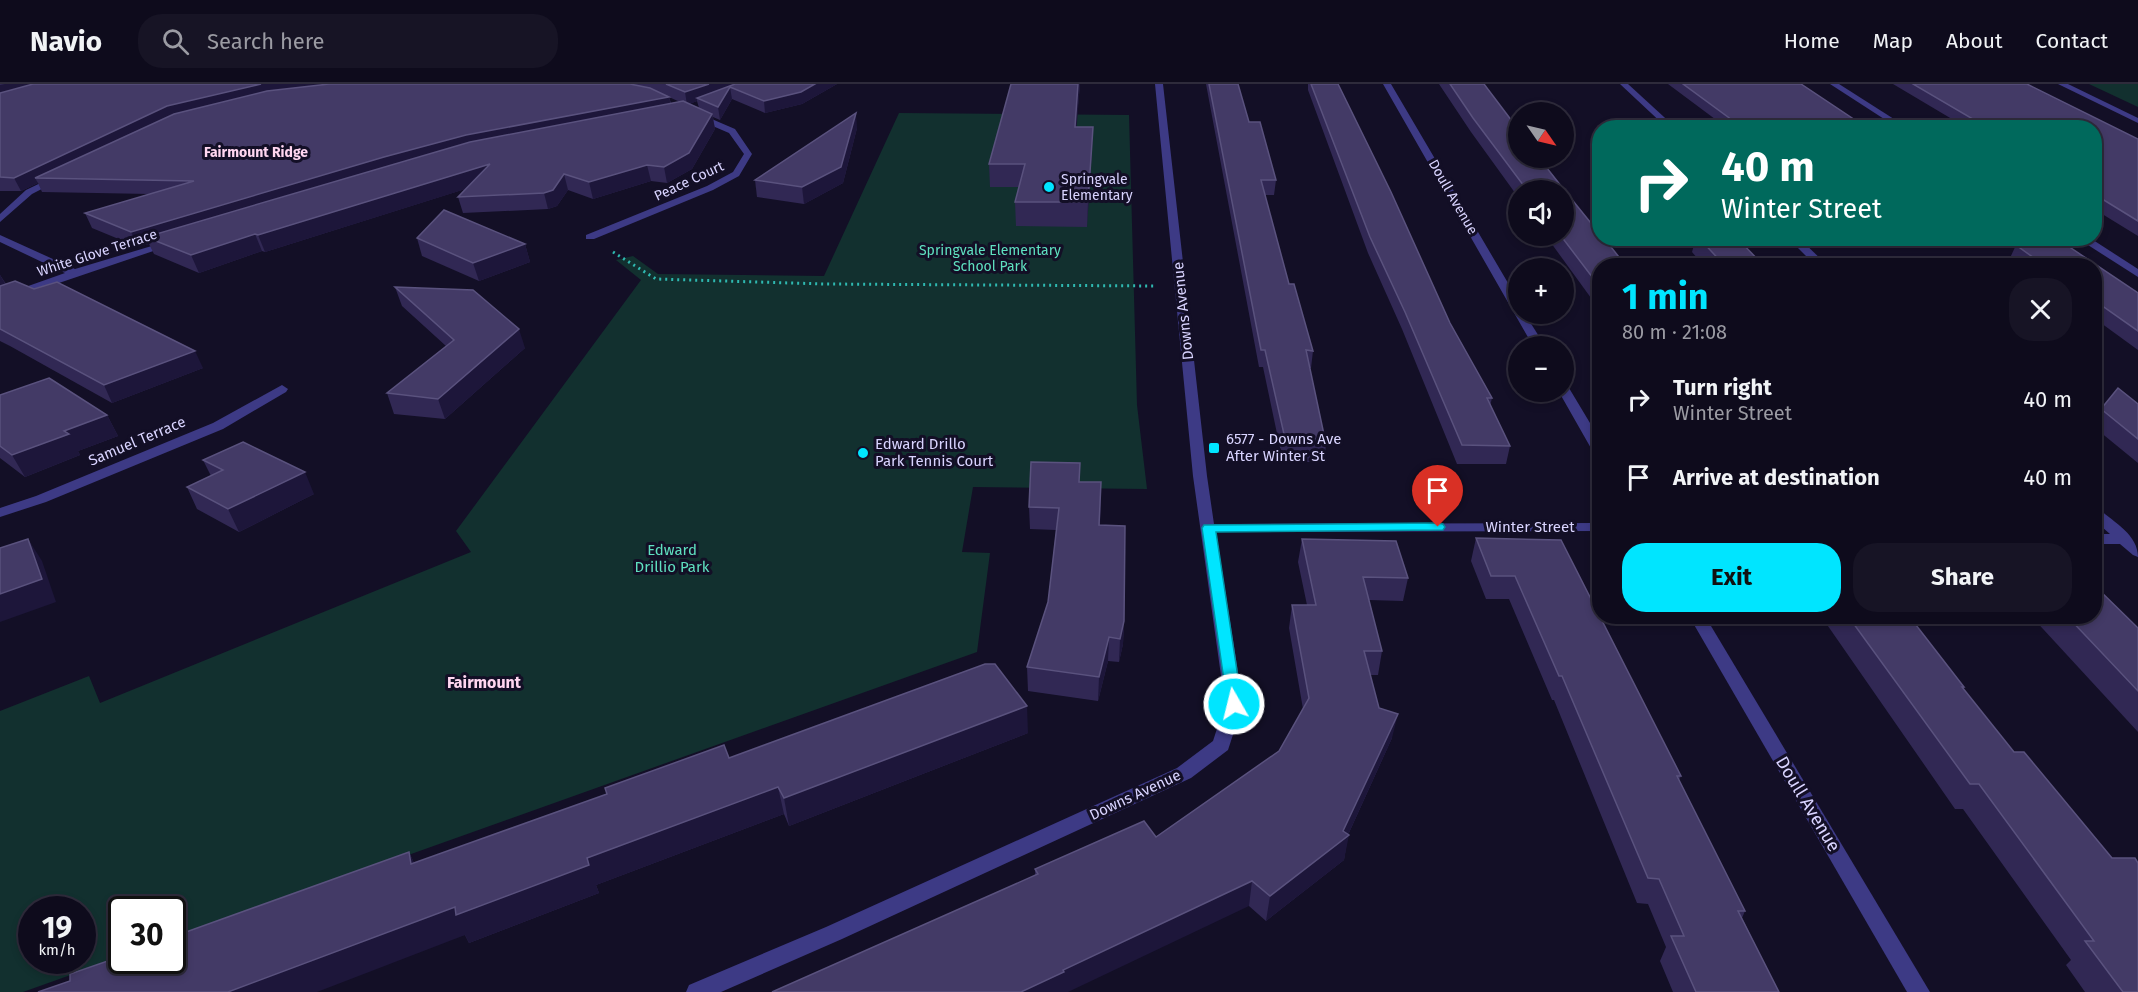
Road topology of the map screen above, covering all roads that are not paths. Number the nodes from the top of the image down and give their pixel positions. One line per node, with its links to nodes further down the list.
1 (1160, 84): 28 (street, Downs Avenue)
2 (1387, 84): 20 (street, Doull Avenue)
3 (1624, 84): 7 (street)
4 (1834, 84): 8 (street)
5 (2062, 84): 9 (street)
6 (694, 107): 12 (street, Peace Court)
7 (1663, 120)
8 (1891, 120)
9 (2138, 121)
10 (72, 171): 11 (street)
11 (0, 219)
12 (590, 237)
13 (0, 238): 18 (street)
14 (176, 241): 18 (street, White Glove Terrace)
15 (1802, 246): 17 (street)
16 (2094, 246): 19 (street)
17 (1814, 258)
18 (74, 273): 21 (street, White Glove Terrace)
19 (2138, 274)
20 (1508, 293)
21 (0, 300)
22 (282, 389): 25 (street, Samuel Terrace)
23 (1571, 402): 24 (street)
24 (1592, 438)
25 (0, 513)
26 (2102, 518): 30 (street)
27 (1592, 527): 28 (street, Winter Street)
28 (1209, 528): 33 (street, Downs Avenue)
29 (2102, 538): 30 (street)
30 (2131, 539): 31 (street)
31 (2138, 552)
32 (1702, 624): 34 (street, Doull Avenue)
33 (697, 992)
34 (1919, 992)

